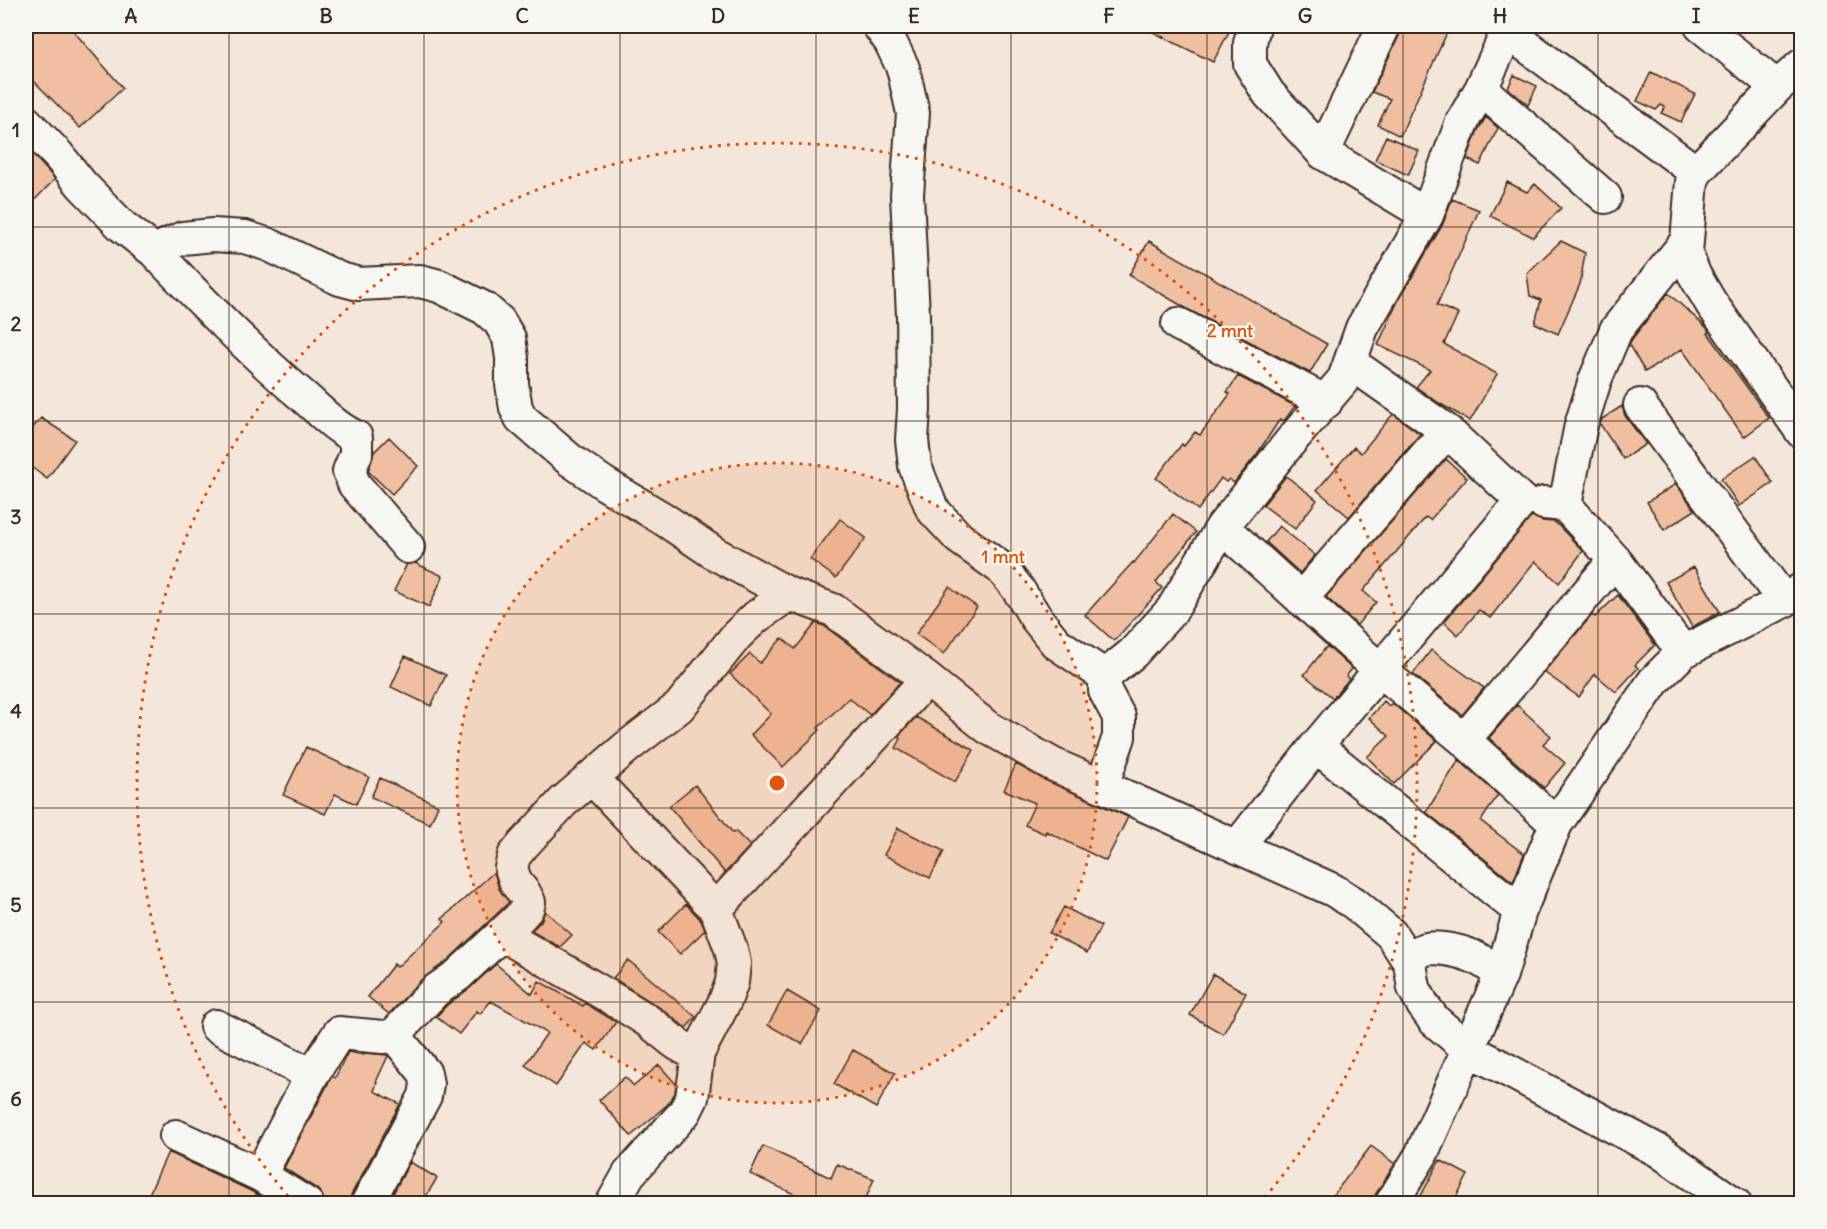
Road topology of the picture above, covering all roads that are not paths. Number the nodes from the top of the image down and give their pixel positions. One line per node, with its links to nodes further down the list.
1 (879, 26): 32 (street)
2 (1254, 26): 10 (street)
3 (1384, 26): 10 (street)
4 (1701, 26): 7 (street)
5 (1509, 29): 8 (street); 11 (street)
6 (1802, 65): 7 (street)
7 (1777, 87): 11 (street)
8 (1481, 88): 12 (street); 13 (street)
9 (26, 122): 15 (street)
10 (1323, 153): 13 (street)
11 (1696, 172): 14 (street)
12 (1605, 197)
13 (1426, 215): 17 (street)
14 (1686, 242): 21 (street); 23 (street)
15 (154, 250): 25 (street); 27 (street)
16 (1178, 324): 18 (street)
17 (1351, 363): 18 (street); 20 (street)
18 (1326, 402): 24 (street)
19 (1640, 405): 28 (street)
20 (1447, 431): 22 (street); 29 (street)
21 (1802, 432)
22 (1522, 501): 23 (street); 31 (street)
23 (1565, 505): 26 (street)
24 (1222, 527): 29 (street); 32 (street)
25 (408, 547)
26 (1615, 560): 30 (street); 34 (street)
27 (789, 594): 33 (street); 36 (street)
28 (1793, 595): 30 (street)
29 (1301, 599): 31 (street)
30 (1683, 652): 38 (street)
31 (1380, 670): 34 (street); 35 (street)
32 (1105, 676): 37 (street)
33 (927, 679): 37 (street); 40 (street)
34 (1464, 740): 38 (street)
35 (1316, 746): 39 (street); 41 (street)
36 (591, 777): 40 (street); 42 (street)
37 (1102, 786): 39 (street)
38 (1556, 824): 41 (street)
39 (1238, 846): 43 (street)
40 (716, 909): 48 (street)
41 (1520, 911): 44 (street)
42 (501, 934): 46 (street); 48 (street)
43 (1410, 963): 44 (street); 47 (street)
44 (1501, 975): 47 (street)
45 (216, 1026): 49 (street)
46 (394, 1035): 49 (street); 53 (street)
47 (1468, 1048): 55 (street); 56 (street)
48 (699, 1053): 54 (street)
49 (312, 1075): 51 (street)
50 (176, 1136): 51 (street)
51 (261, 1175): 52 (street)
52 (307, 1203)
53 (368, 1203)
54 (612, 1203)
55 (1391, 1203)
56 (1735, 1203)

